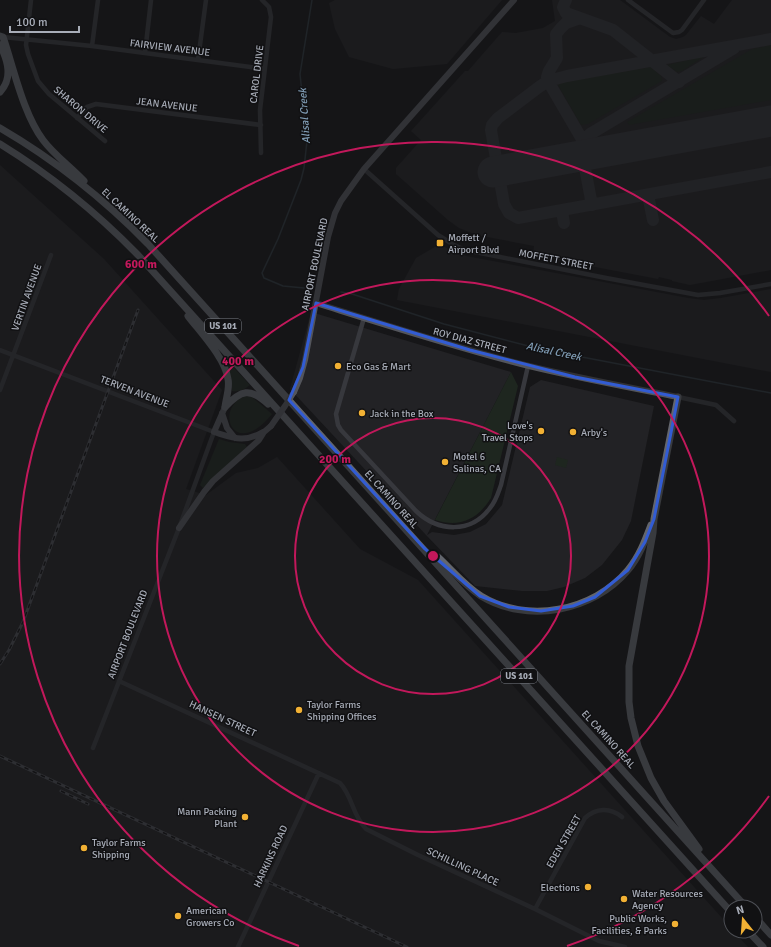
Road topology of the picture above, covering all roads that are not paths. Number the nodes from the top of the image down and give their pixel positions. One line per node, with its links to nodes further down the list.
1 (31, 0): 10 (street, SHARON DRIVE)
2 (98, 0): 12 (street)
3 (151, 0): 13 (street)
4 (206, 0): 14 (street)
5 (262, 0): 15 (street, CAROL DRIVE)
6 (514, 0): 24 (main road, AIRPORT BOULEVARD)
7 (704, 0): 8 (street)
8 (632, 1)
9 (2, 37): 10 (street, FAIRVIEW AVENUE); 26 (highway)
10 (26, 39): 12 (street, FAIRVIEW AVENUE); 17 (street, SHARON DRIVE)
11 (0, 45): 16 (highway)
12 (92, 46): 13 (street, FAIRVIEW AVENUE)
13 (145, 53): 14 (street, FAIRVIEW AVENUE)
14 (198, 60): 15 (street, FAIRVIEW AVENUE)
15 (265, 69): 18 (street, CAROL DRIVE)
16 (0, 92)
17 (77, 118): 18 (street, JEAN AVENUE); 20 (street, SHARON DRIVE)
18 (260, 125): 23 (street, CAROL DRIVE)
19 (0, 128): 26 (highway, EL CAMINO REAL / US 101)
20 (105, 140)
21 (0, 144): 25 (highway, US 101)
22 (0, 149): 25 (highway)
23 (261, 153)
24 (364, 169): 29 (street, MOFFETT STREET); 30 (main road, AIRPORT BOULEVARD)
25 (49, 176): 28 (highway, US 101)
26 (105, 203): 45 (highway, EL CAMINO REAL / US 101)
27 (51, 255): 33 (street, VERTIN AVENUE)
28 (159, 278): 37 (highway); 42 (highway, US 101)
29 (771, 284)
30 (316, 302): 31 (main road, ROY DIAZ STREET); 40 (main road, AIRPORT BOULEVARD, bridge)
31 (364, 318): 34 (main road, ROY DIAZ STREET); 34 (street)
32 (0, 350): 33 (street, TERVEN AVENUE)
33 (13, 355): 35 (street, VERTIN AVENUE); 39 (street, TERVEN AVENUE)
34 (528, 366): 36 (main road, ROY DIAZ STREET)
35 (0, 390)
36 (678, 397): 38 (street, ROY DIAZ STREET); 43 (highway)
37 (223, 410): 39 (main road); 41 (main road); 42 (highway)
38 (734, 421)
39 (214, 432): 41 (main road, TERVEN AVENUE); 44 (street, AIRPORT BOULEVARD)
40 (264, 432): 41 (main road, TERVEN AVENUE); 44 (main road, AIRPORT BOULEVARD)
41 (235, 438)
42 (306, 441): 52 (highway, US 101)
43 (654, 520): 45 (highway); 50 (highway)
44 (179, 528): 46 (street, AIRPORT BOULEVARD)
45 (424, 548): 50 (highway, EL CAMINO REAL / US 101)
46 (119, 681): 47 (street, AIRPORT BOULEVARD); 48 (street, HANSEN STREET)
47 (93, 748)
48 (319, 773): 53 (street, SCHILLING PLACE); 57 (street, HARKINS ROAD)
49 (622, 817): 53 (street, EDEN STREET)
50 (719, 877): 51 (highway, EL CAMINO REAL / US 101)
51 (739, 899)
52 (723, 903)
53 (535, 909): 58 (street, SCHILLING PLACE)
54 (763, 926): 55 (highway)
55 (771, 935)
56 (756, 939): 59 (highway)
57 (238, 947)
58 (625, 947)
59 (763, 947)

